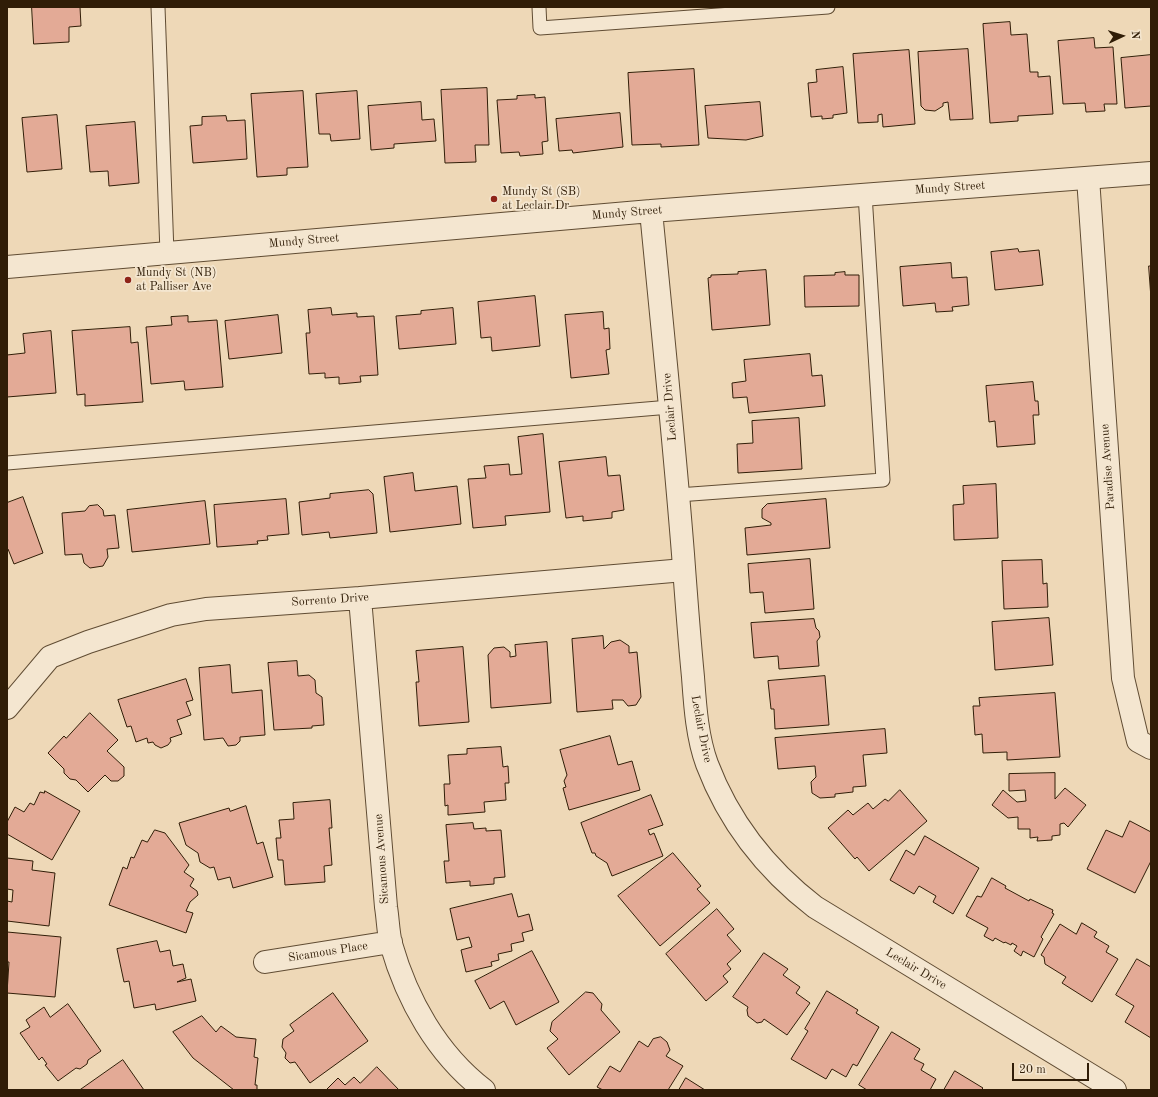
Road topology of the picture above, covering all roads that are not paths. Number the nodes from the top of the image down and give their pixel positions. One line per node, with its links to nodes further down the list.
1 (158, 7): 8 (lane)
2 (539, 7): 3 (lane)
3 (828, 7)
4 (1151, 173): 5 (street, Mundy Street)
5 (1088, 178): 6 (street, Mundy Street); 16 (street, Paradise Avenue)
6 (865, 194): 7 (street, Mundy Street); 12 (lane)
7 (651, 211): 8 (street, Mundy Street); 10 (street, Leclair Drive)
8 (167, 253): 9 (street, Mundy Street)
9 (7, 267)
10 (670, 407): 11 (lane); 12 (street, Leclair Drive)
11 (7, 463)
12 (678, 495): 13 (street, Leclair Drive)
13 (684, 570): 14 (street, Sorrento Drive); 20 (street, Leclair Drive)
14 (360, 598): 15 (street, Sorrento Drive); 17 (street, Sicamous Avenue)
15 (7, 708)
16 (1151, 748)
17 (391, 942): 18 (street, Sicamous Place); 19 (street, Sicamous Avenue)
18 (265, 962)
19 (484, 1090)
20 (1115, 1090)

